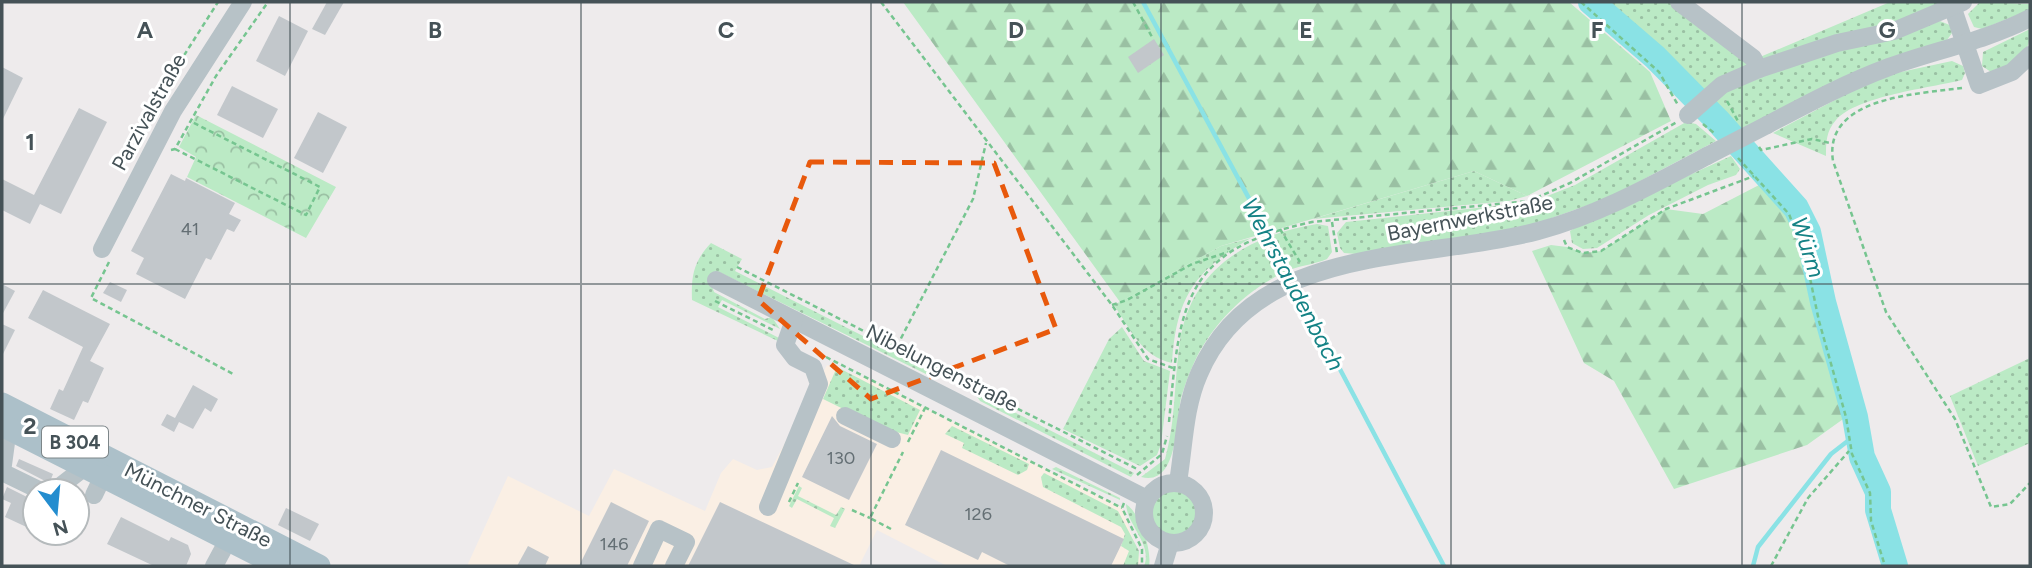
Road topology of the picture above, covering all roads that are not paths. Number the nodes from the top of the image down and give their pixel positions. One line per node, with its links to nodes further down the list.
1 (243, 2): 9 (street, Parzivalstraße)
2 (1679, 2): 7 (street)
3 (1958, 4): 5 (street); 7 (street)
4 (2030, 18): 5 (street, Bayernwerkstraße)
5 (1966, 45): 6 (street); 19 (street, Bayernwerkstraße, bridge)
6 (2030, 55)
7 (1759, 69): 8 (street)
8 (1691, 112)
9 (107, 252)
10 (716, 281): 11 (street, Nibelungenstraße)
11 (794, 320): 20 (street, Nibelungenstraße); 21 (street)
12 (2, 404): 22 (main road, Münchner Straße / B 304)
13 (845, 416): 15 (street)
14 (5, 426): 16 (main road, Münchner Straße / B 304); 17 (street)
15 (892, 439)
16 (94, 480): 18 (street); 22 (main road, Münchner Straße / B 304)
17 (21, 481)
18 (91, 481)
19 (1178, 482): 20 (street); 23 (street)
20 (1147, 499): 23 (street)
21 (768, 507)
22 (232, 532): 24 (street); 25 (main road, Münchner Straße / B 304); 26 (main road, Münchner Straße / B 304)
23 (1170, 543): 29 (street)
24 (214, 566)
25 (280, 566)
26 (319, 566)
27 (642, 566): 28 (street)
28 (674, 566)
29 (1163, 566)

